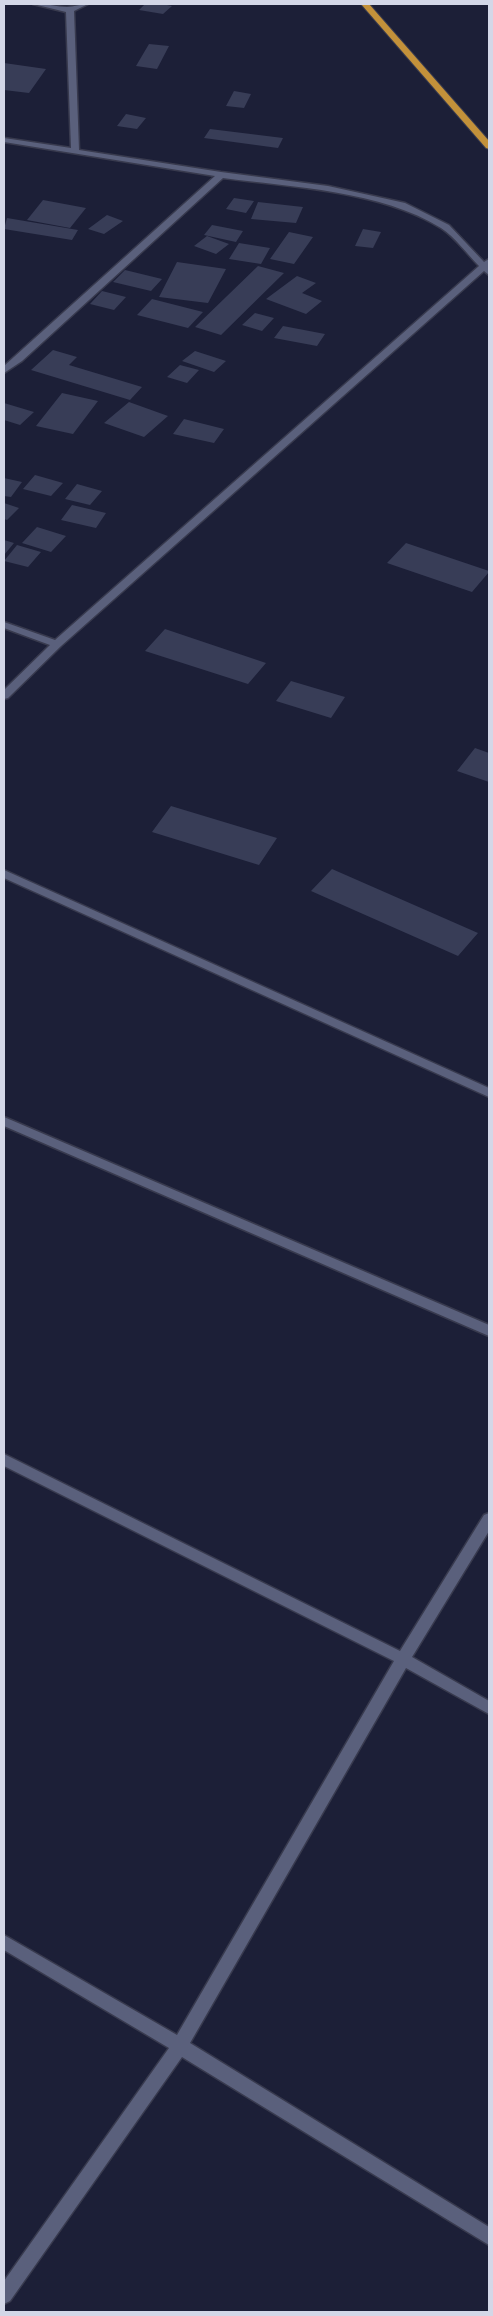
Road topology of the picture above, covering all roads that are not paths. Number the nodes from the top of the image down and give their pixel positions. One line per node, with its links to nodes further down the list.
1 (37, 4): 4 (street)
2 (84, 4): 4 (street)
3 (365, 4): 6 (highway)
4 (70, 10): 7 (street)
5 (4, 140): 7 (street)
6 (489, 146)
7 (74, 152): 8 (street)
8 (221, 175): 9 (street); 10 (street)
9 (488, 266): 12 (street)
10 (4, 370)
11 (4, 625): 12 (street)
12 (57, 644): 13 (street)
13 (4, 696)
14 (4, 874): 15 (street)
15 (489, 1093)
16 (4, 1121): 17 (street)
17 (489, 1331)
18 (4, 1460): 20 (street)
19 (489, 1519): 20 (street)
20 (403, 1659): 21 (street); 23 (street)
21 (489, 1708)
22 (4, 1942): 23 (street)
23 (180, 2046): 24 (street); 25 (street)
24 (489, 2237)
25 (4, 2295)

